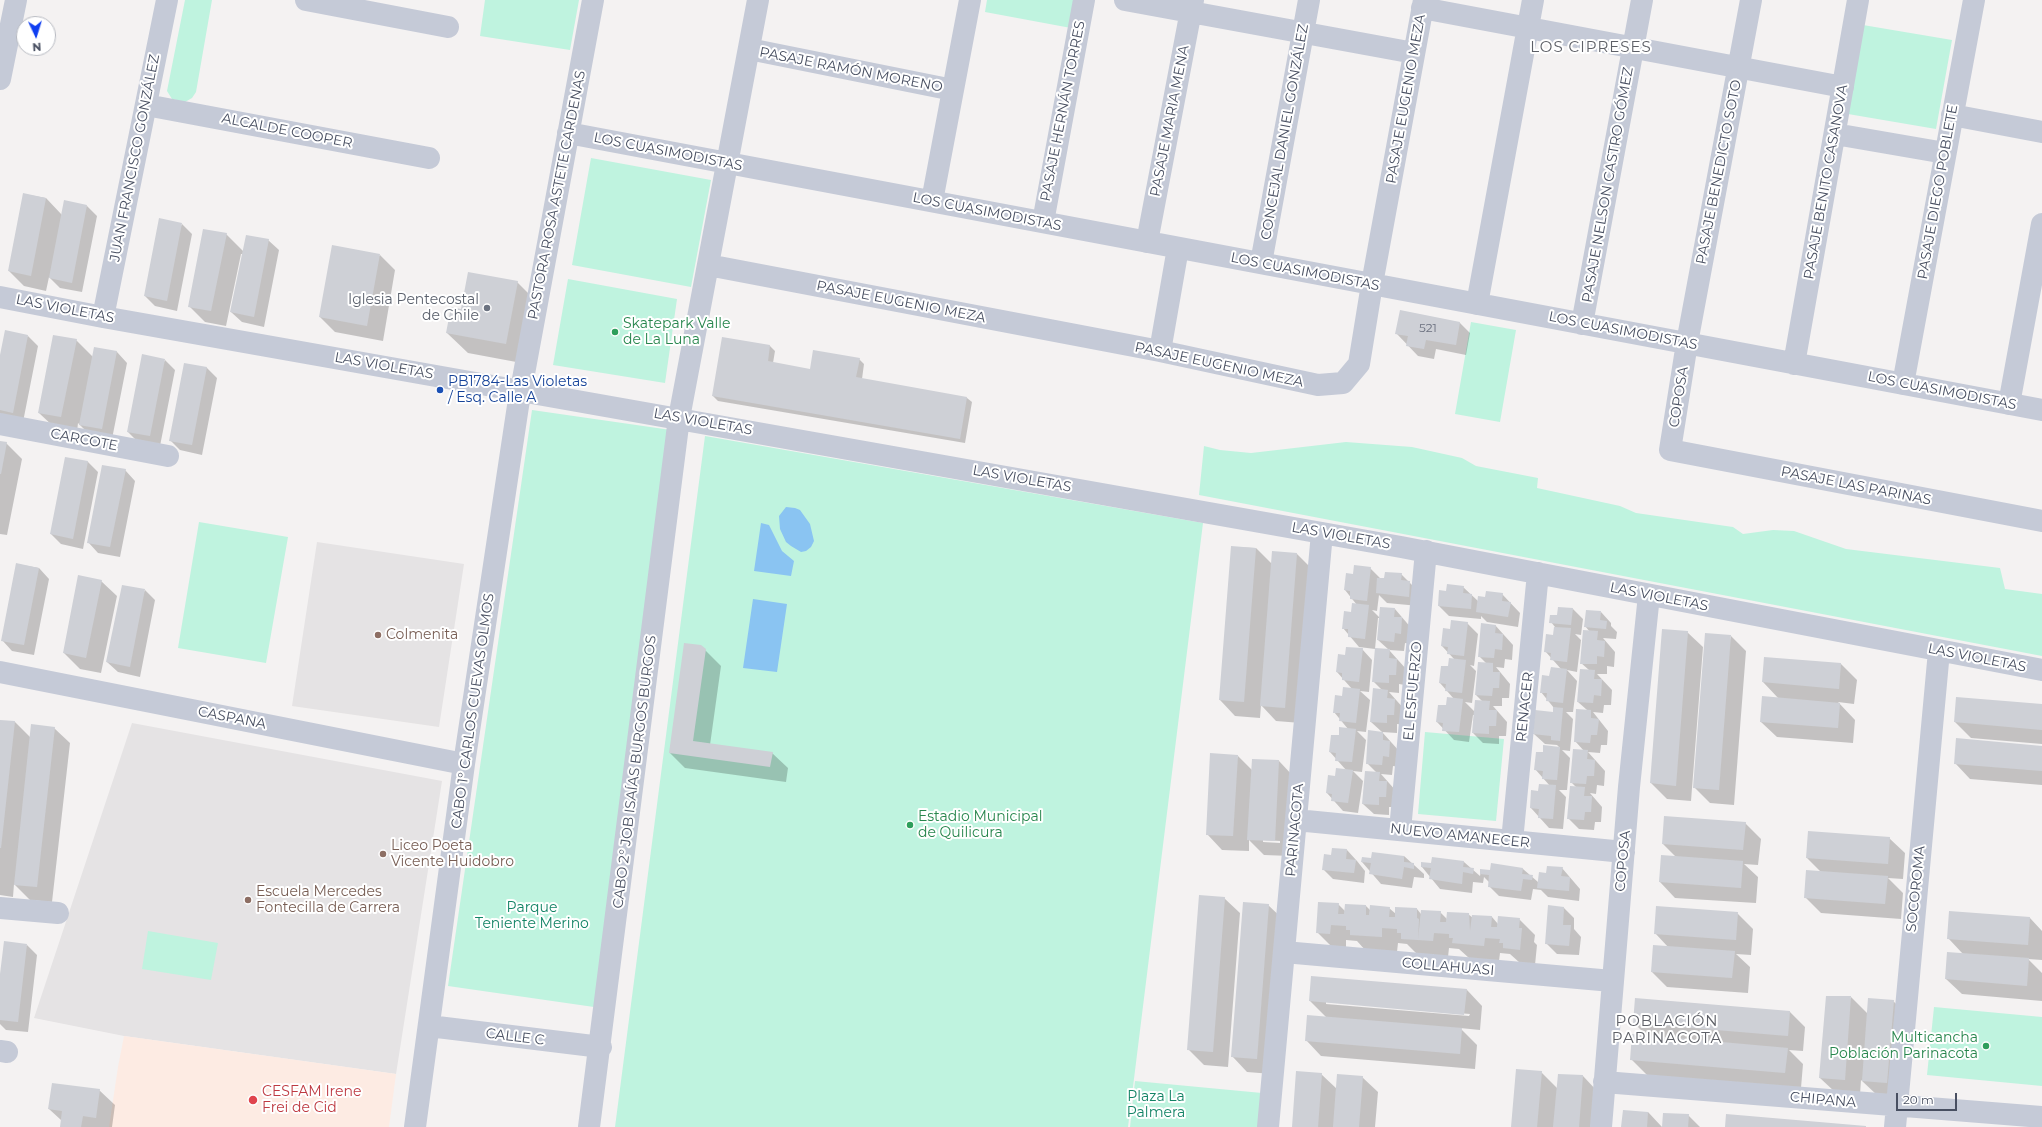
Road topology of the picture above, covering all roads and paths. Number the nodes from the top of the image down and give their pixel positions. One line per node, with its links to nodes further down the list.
1 (16, 0): 24 (street)
2 (167, 0): 27 (street, JUAN FRANCISCO GONZÁLEZ)
3 (306, 0): 17 (street)
4 (593, 0): 30 (street, PASTORA ROSA ASTETE CARDENAS)
5 (758, 0): 21 (street, CABO 2° JOB ISAÍAS BURGOS BURGOS)
6 (970, 0): 26 (street)
7 (1084, 0): 36 (street, PASAJE HERNÁN TORRES)
8 (1125, 0): 16 (street)
9 (1309, 0): 19 (street, CONCEJAL DANIEL GONZÁLEZ)
10 (1534, 0): 18 (street)
11 (1642, 0): 20 (street, PASAJE NELSON CASTRO GÓMEZ)
12 (1751, 0): 23 (street, PASAJE BENEDICTO SOTO)
13 (1858, 0): 25 (street, PASAJE BENITO CASANOVA)
14 (1974, 0): 28 (street, PASAJE DIEGO POBLETE)
15 (1423, 4): 18 (street); 22 (street, PASAJE EUGENIO MEZA)
16 (1192, 6): 19 (street); 38 (street, PASAJE MARIA MENA)
17 (448, 27)
18 (1528, 28): 20 (street); 44 (street)
19 (1303, 33): 22 (street); 40 (street, CONCEJAL DANIEL GONZÁLEZ)
20 (1633, 48): 23 (street); 46 (street, PASAJE NELSON CASTRO GÓMEZ)
21 (749, 49): 26 (street, PASAJE RAMÓN MORENO); 34 (street, CABO 2° JOB ISAÍAS BURGOS BURGOS)
22 (1414, 54): 42 (street, PASAJE EUGENIO MEZA)
23 (1738, 67): 25 (street); 47 (street, PASAJE BENEDICTO SOTO)
24 (0, 79)
25 (1843, 87): 31 (street, PASAJE BENITO CASANOVA)
26 (953, 90): 35 (street)
27 (146, 105): 33 (street, ALCALDE COOPER); 45 (street, JUAN FRANCISCO GONZÁLEZ)
28 (1952, 115): 29 (street); 32 (street, PASAJE DIEGO POBLETE)
29 (2042, 132)
30 (568, 133): 34 (street, LOS CUASIMODISTAS); 51 (street, PASTORA ROSA ASTETE CARDENAS)
31 (1835, 134): 32 (street); 49 (street, PASAJE BENITO CASANOVA)
32 (1945, 153): 50 (street, PASAJE DIEGO POBLETE)
33 (429, 158)
34 (728, 163): 35 (street, LOS CUASIMODISTAS); 41 (street, CABO 2° JOB ISAÍAS BURGOS BURGOS)
35 (932, 201): 36 (street, LOS CUASIMODISTAS)
36 (1043, 222): 38 (street, LOS CUASIMODISTAS)
37 (2042, 224): 52 (street)
38 (1147, 242): 39 (street, LOS CUASIMODISTAS)
39 (1178, 248): 40 (street, LOS CUASIMODISTAS); 48 (street)
40 (1261, 263): 42 (street, LOS CUASIMODISTAS)
41 (708, 265): 48 (street, PASAJE EUGENIO MEZA); 54 (street, CABO 2° JOB ISAÍAS BURGOS BURGOS)
42 (1372, 284): 44 (street, LOS CUASIMODISTAS); 48 (street, PASAJE EUGENIO MEZA)
43 (0, 297): 45 (street, LAS VIOLETAS)
44 (1476, 304): 46 (street, LOS CUASIMODISTAS)
45 (103, 317): 51 (street, LAS VIOLETAS)
46 (1582, 324): 47 (street, LOS CUASIMODISTAS)
47 (1687, 343): 49 (street, LOS CUASIMODISTAS); 56 (street, COPOSA)
48 (1160, 351)
49 (1794, 364): 50 (street, LOS CUASIMODISTAS)
50 (1903, 384): 52 (street, LOS CUASIMODISTAS)
51 (521, 390): 54 (street, LAS VIOLETAS); 66 (street, CABO 1° CARLOS CUEVAS OLMOS)
52 (2009, 404): 53 (street, LOS CUASIMODISTAS)
53 (2042, 410)
54 (679, 418): 59 (street, LAS VIOLETAS); 76 (street, CABO 2° JOB ISAÍAS BURGOS BURGOS)
55 (0, 424): 57 (street, CARCOTE)
56 (1670, 450): 58 (street, PASAJE LAS PARINAS)
57 (168, 456)
58 (2042, 521)
59 (1322, 533): 60 (street, LAS VIOLETAS); 67 (street, PARINACOTA)
60 (1426, 551): 61 (street, LAS VIOLETAS); 68 (street, EL ESFUERZO)
61 (1538, 574): 62 (street, LAS VIOLETAS); 69 (street, RENACER)
62 (1649, 595): 63 (street, LAS VIOLETAS); 70 (street, COPOSA)
63 (1939, 651): 64 (street, LAS VIOLETAS); 78 (street, SOCOROMA)
64 (2042, 670)
65 (0, 672): 66 (street, CASPANA)
66 (464, 764): 75 (street, CABO 1° CARLOS CUEVAS OLMOS)
67 (1296, 820): 68 (street, NUEVO AMANECER); 73 (street, PARINACOTA)
68 (1400, 830): 69 (street, NUEVO AMANECER)
69 (1512, 841): 70 (street, NUEVO AMANECER)
70 (1624, 852): 74 (street, COPOSA)
71 (0, 908): 72 (street)
72 (58, 913)
73 (1284, 952): 74 (street, COLLAHUASI); 82 (street, PARINACOTA)
74 (1612, 981): 77 (street, COPOSA)
75 (429, 1026): 76 (street, CALLE C); 80 (street, CABO 1° CARLOS CUEVAS OLMOS)
76 (601, 1047): 81 (street, CABO 2° JOB ISAÍAS BURGOS BURGOS)
77 (1604, 1082): 78 (street, CHIPANA); 83 (street, COPOSA)
78 (1895, 1116): 79 (street, CHIPANA)
79 (2042, 1117)
80 (415, 1127)
81 (589, 1127)
82 (1268, 1127)
83 (1600, 1127)

